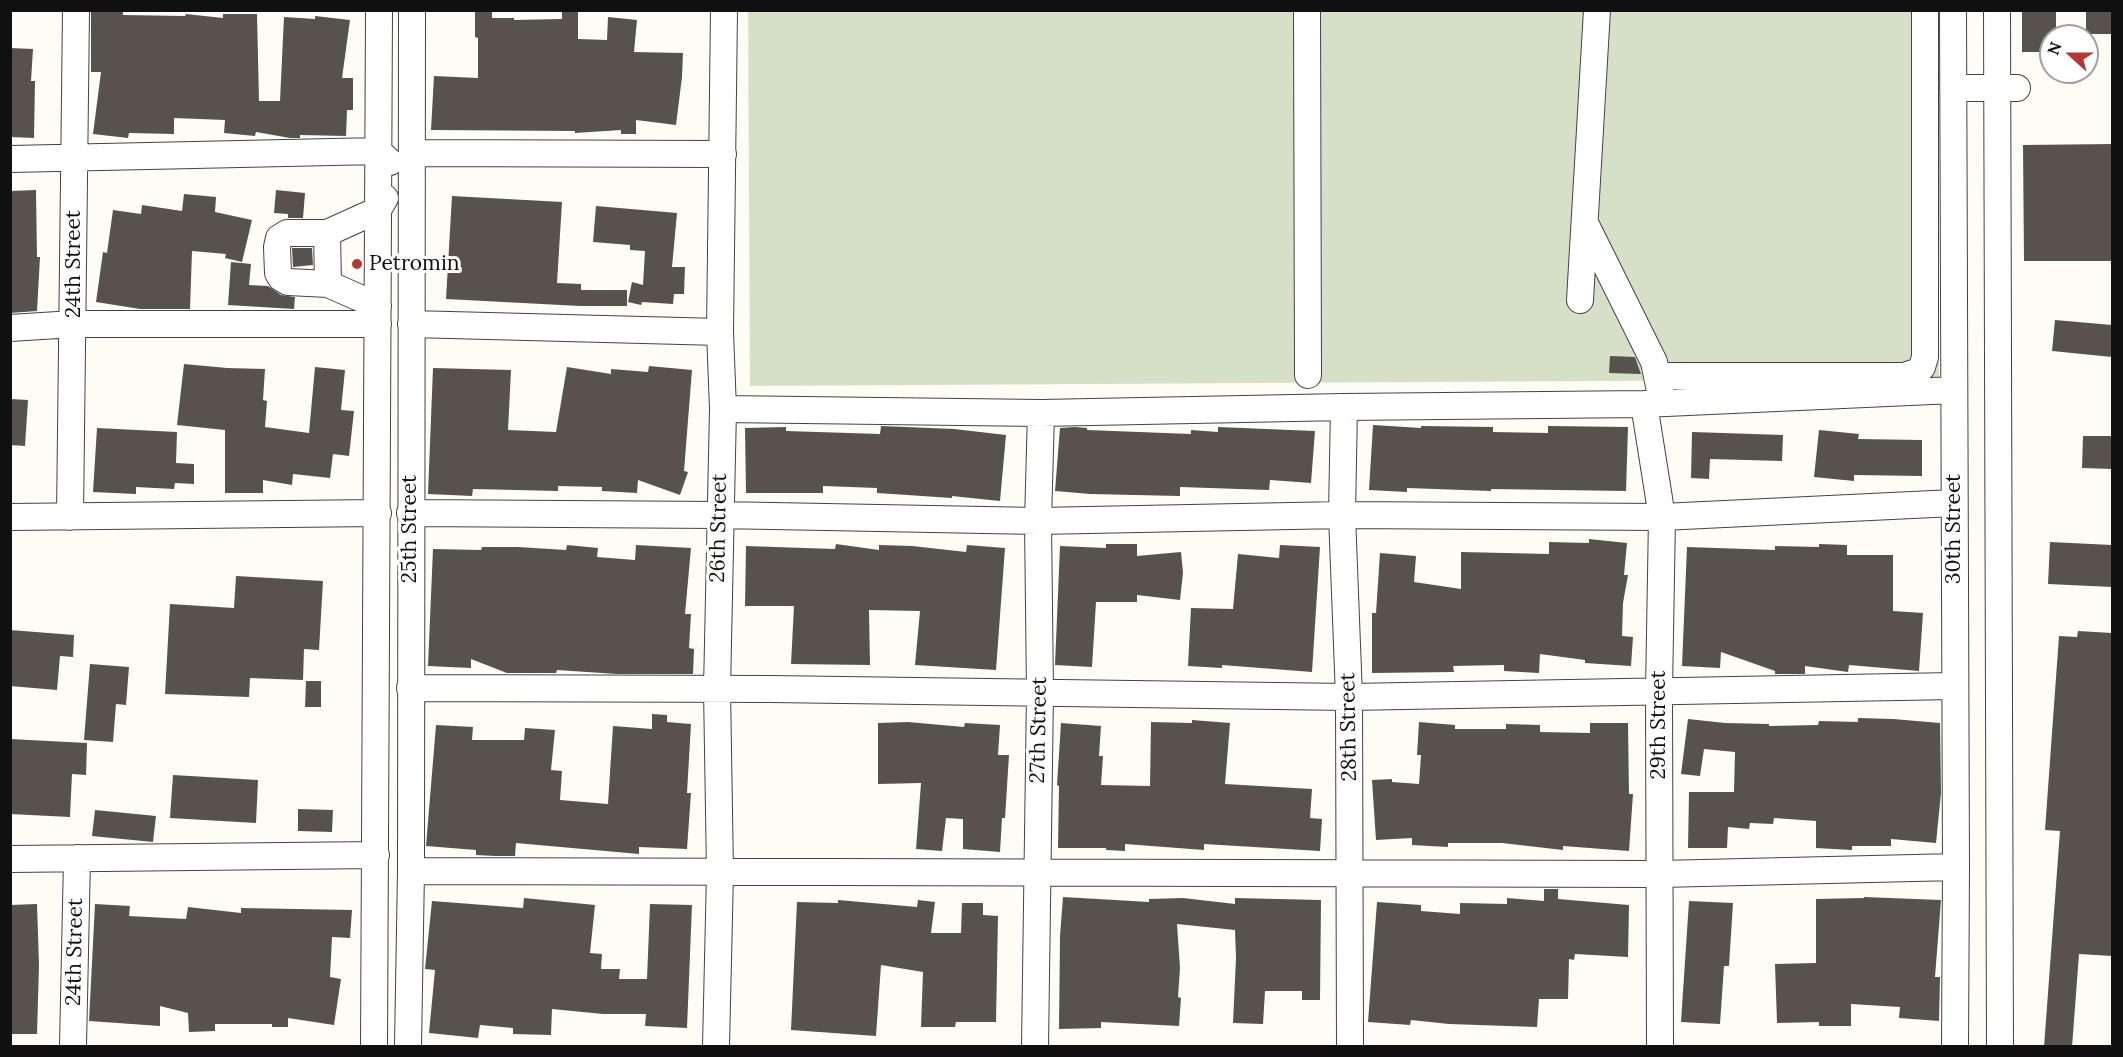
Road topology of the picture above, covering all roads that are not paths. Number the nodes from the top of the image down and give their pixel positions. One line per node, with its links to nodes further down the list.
1 (76, 10): 15 (street, 24th Street)
2 (378, 10): 12 (street, 25th Street)
3 (412, 10): 13 (street, 25th Street)
4 (724, 10): 14 (street, 26th Street)
5 (1307, 10): 27 (street)
6 (1597, 10): 18 (street)
7 (1924, 10): 28 (street)
8 (1953, 10): 11 (street, 30th Street)
9 (1997, 10): 10 (street)
10 (2007, 87): 11 (street); 66 (street)
11 (1953, 88): 29 (street, 30th Street)
12 (378, 151): 15 (street); 17 (street, 25th Street)
13 (412, 153): 14 (street); 24 (street, 25th Street)
14 (723, 154): 26 (street, 26th Street)
15 (74, 158): 16 (street); 23 (street, 24th Street)
16 (10, 159)
17 (378, 210): 19 (street); 22 (street, 25th Street)
18 (1585, 222): 21 (street); 28 (street, 29th Street)
19 (327, 233): 20 (street); 20 (street)
20 (328, 284): 22 (street)
21 (1580, 300)
22 (378, 315): 23 (street); 35 (street, 25th Street)
23 (74, 324): 25 (street); 40 (street, 24th Street)
24 (411, 324): 26 (street); 36 (street, 25th Street)
25 (10, 328)
26 (720, 332): 32 (street, 26th Street)
27 (1308, 375)
28 (1657, 376): 30 (street, 29th Street)
29 (1954, 390): 30 (street); 34 (street, 30th Street)
30 (1654, 404): 31 (street); 41 (street, 29th Street)
31 (1344, 407): 33 (street); 38 (street, 28th Street)
32 (723, 409): 33 (street); 37 (street, 26th Street)
33 (1041, 413): 42 (street, 27th Street)
34 (1954, 503): 41 (street); 43 (street, 30th Street)
35 (378, 513): 40 (street); 49 (street, 25th Street)
36 (410, 513): 37 (street); 44 (street, 25th Street)
37 (719, 515): 42 (street); 45 (street, 26th Street)
38 (1342, 515): 41 (street); 42 (street); 48 (street, 28th Street)
39 (10, 517): 40 (street)
40 (70, 517)
41 (1662, 517): 46 (street, 29th Street)
42 (1038, 521): 47 (street, 27th Street)
43 (1954, 687): 46 (street); 52 (street, 30th Street)
44 (410, 688): 45 (street); 53 (street, 25th Street)
45 (717, 689): 47 (street); 54 (street, 26th Street)
46 (1659, 692): 48 (street); 57 (street, 29th Street)
47 (1040, 693): 48 (street); 56 (street, 27th Street)
48 (1349, 697): 55 (street, 28th Street)
49 (376, 855): 50 (street); 59 (street, 25th Street)
50 (77, 858): 51 (street); 58 (street, 24th Street)
51 (10, 859)
52 (1956, 867): 57 (street); 65 (street, 30th Street)
53 (411, 871): 54 (street); 60 (street, 25th Street)
54 (720, 873): 56 (street); 61 (street, 26th Street)
55 (1350, 873): 56 (street); 57 (street); 63 (street, 28th Street)
56 (1037, 874): 62 (street, 27th Street)
57 (1660, 874): 64 (street, 29th Street)
58 (73, 1047)
59 (374, 1047)
60 (408, 1047)
61 (716, 1047)
62 (1035, 1047)
63 (1350, 1047)
64 (1660, 1047)
65 (1955, 1047)
66 (2000, 1047)

